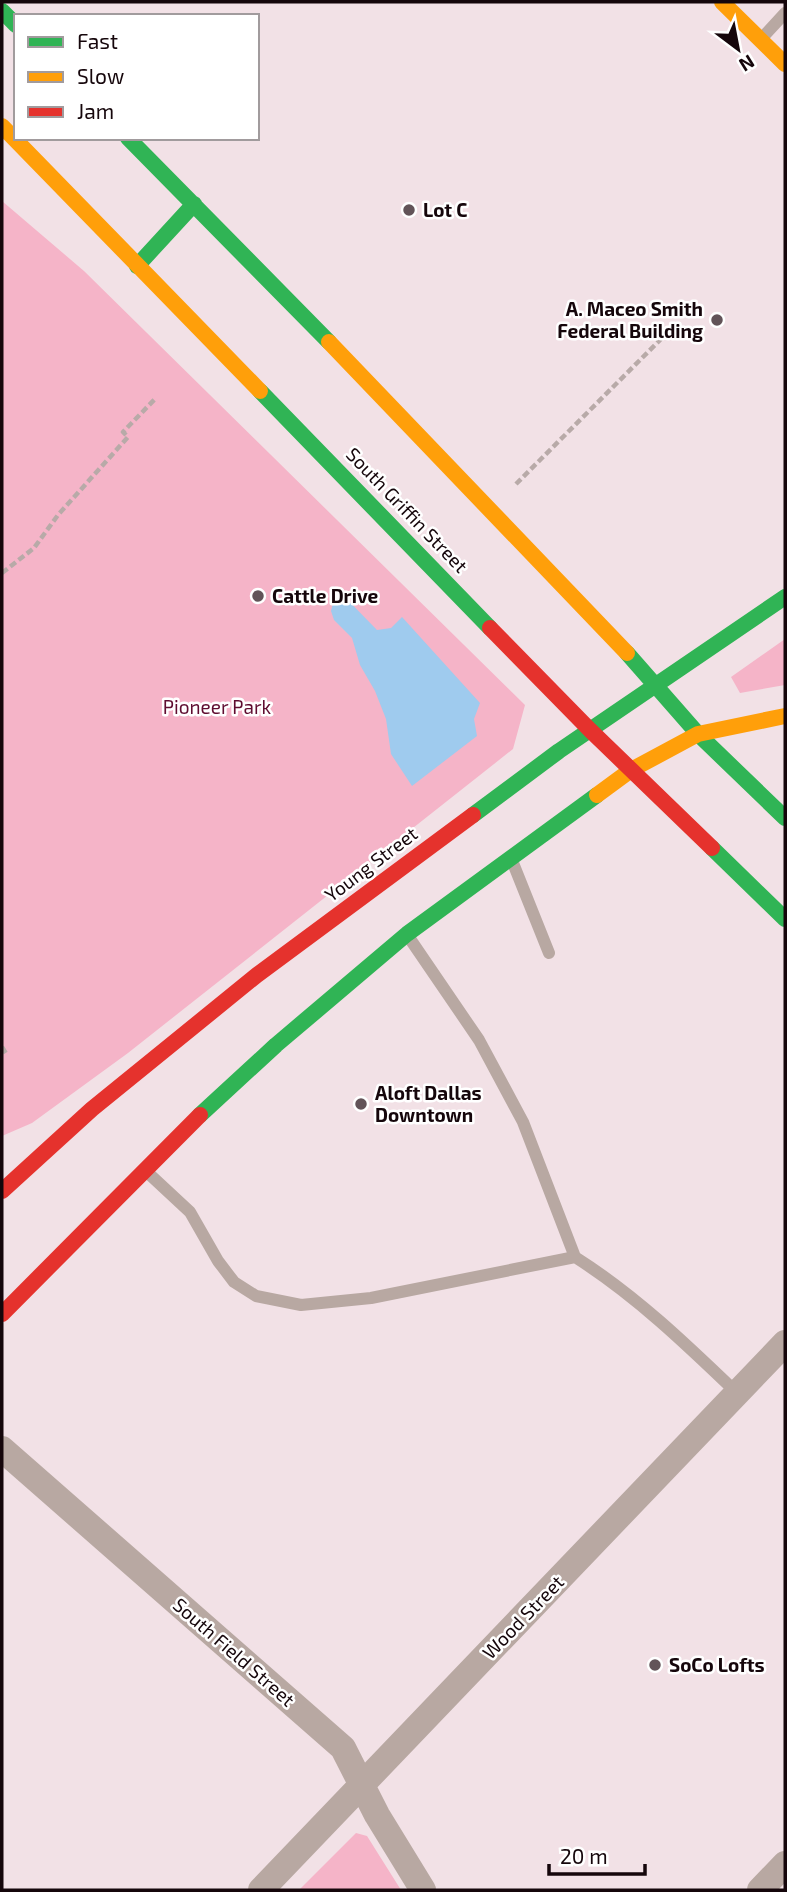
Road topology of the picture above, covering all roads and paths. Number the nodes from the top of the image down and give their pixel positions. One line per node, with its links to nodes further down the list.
1 (722, 2): 5 (main road)
2 (2, 11): 4 (main road)
3 (785, 13): 5 (lane)
4 (13, 35)
5 (760, 39): 6 (main road)
6 (785, 64)
7 (16, 140): 10 (main road, South Griffin Street)
8 (130, 140): 9 (main road)
9 (194, 204): 10 (main road); 16 (main road)
10 (137, 266): 18 (main road, South Griffin Street)
11 (661, 339): 13 (path)
12 (155, 399): 14 (path)
13 (516, 484)
14 (2, 573)
15 (785, 597): 16 (main road, Young Street)
16 (656, 685): 18 (main road, Young Street); 19 (main road)
17 (785, 716): 19 (main road)
18 (590, 730): 20 (main road, South Griffin Street); 28 (main road, Young Street)
19 (698, 734): 20 (main road); 21 (main road)
20 (631, 771): 22 (main road); 23 (main road, South Griffin Street)
21 (785, 818)
22 (511, 858): 24 (main road); 25 (lane)
23 (785, 919)
24 (407, 934): 29 (main road); 32 (lane)
25 (549, 953)
26 (2, 1047): 27 (path)
27 (7, 1055)
28 (27, 1167): 30 (main road); 31 (main road, Young Street)
29 (144, 1169): 32 (lane); 33 (main road)
30 (2, 1175)
31 (2, 1191)
32 (575, 1257): 35 (lane)
33 (2, 1314)
34 (785, 1343): 35 (street, Wood Street)
35 (737, 1393): 37 (street, Wood Street)
36 (2, 1450): 37 (street, South Field Street)
37 (362, 1785): 39 (street, Wood Street); 40 (street, South Field Street)
38 (783, 1869): 41 (street)
39 (269, 1887)
40 (424, 1890)
41 (760, 1890)

